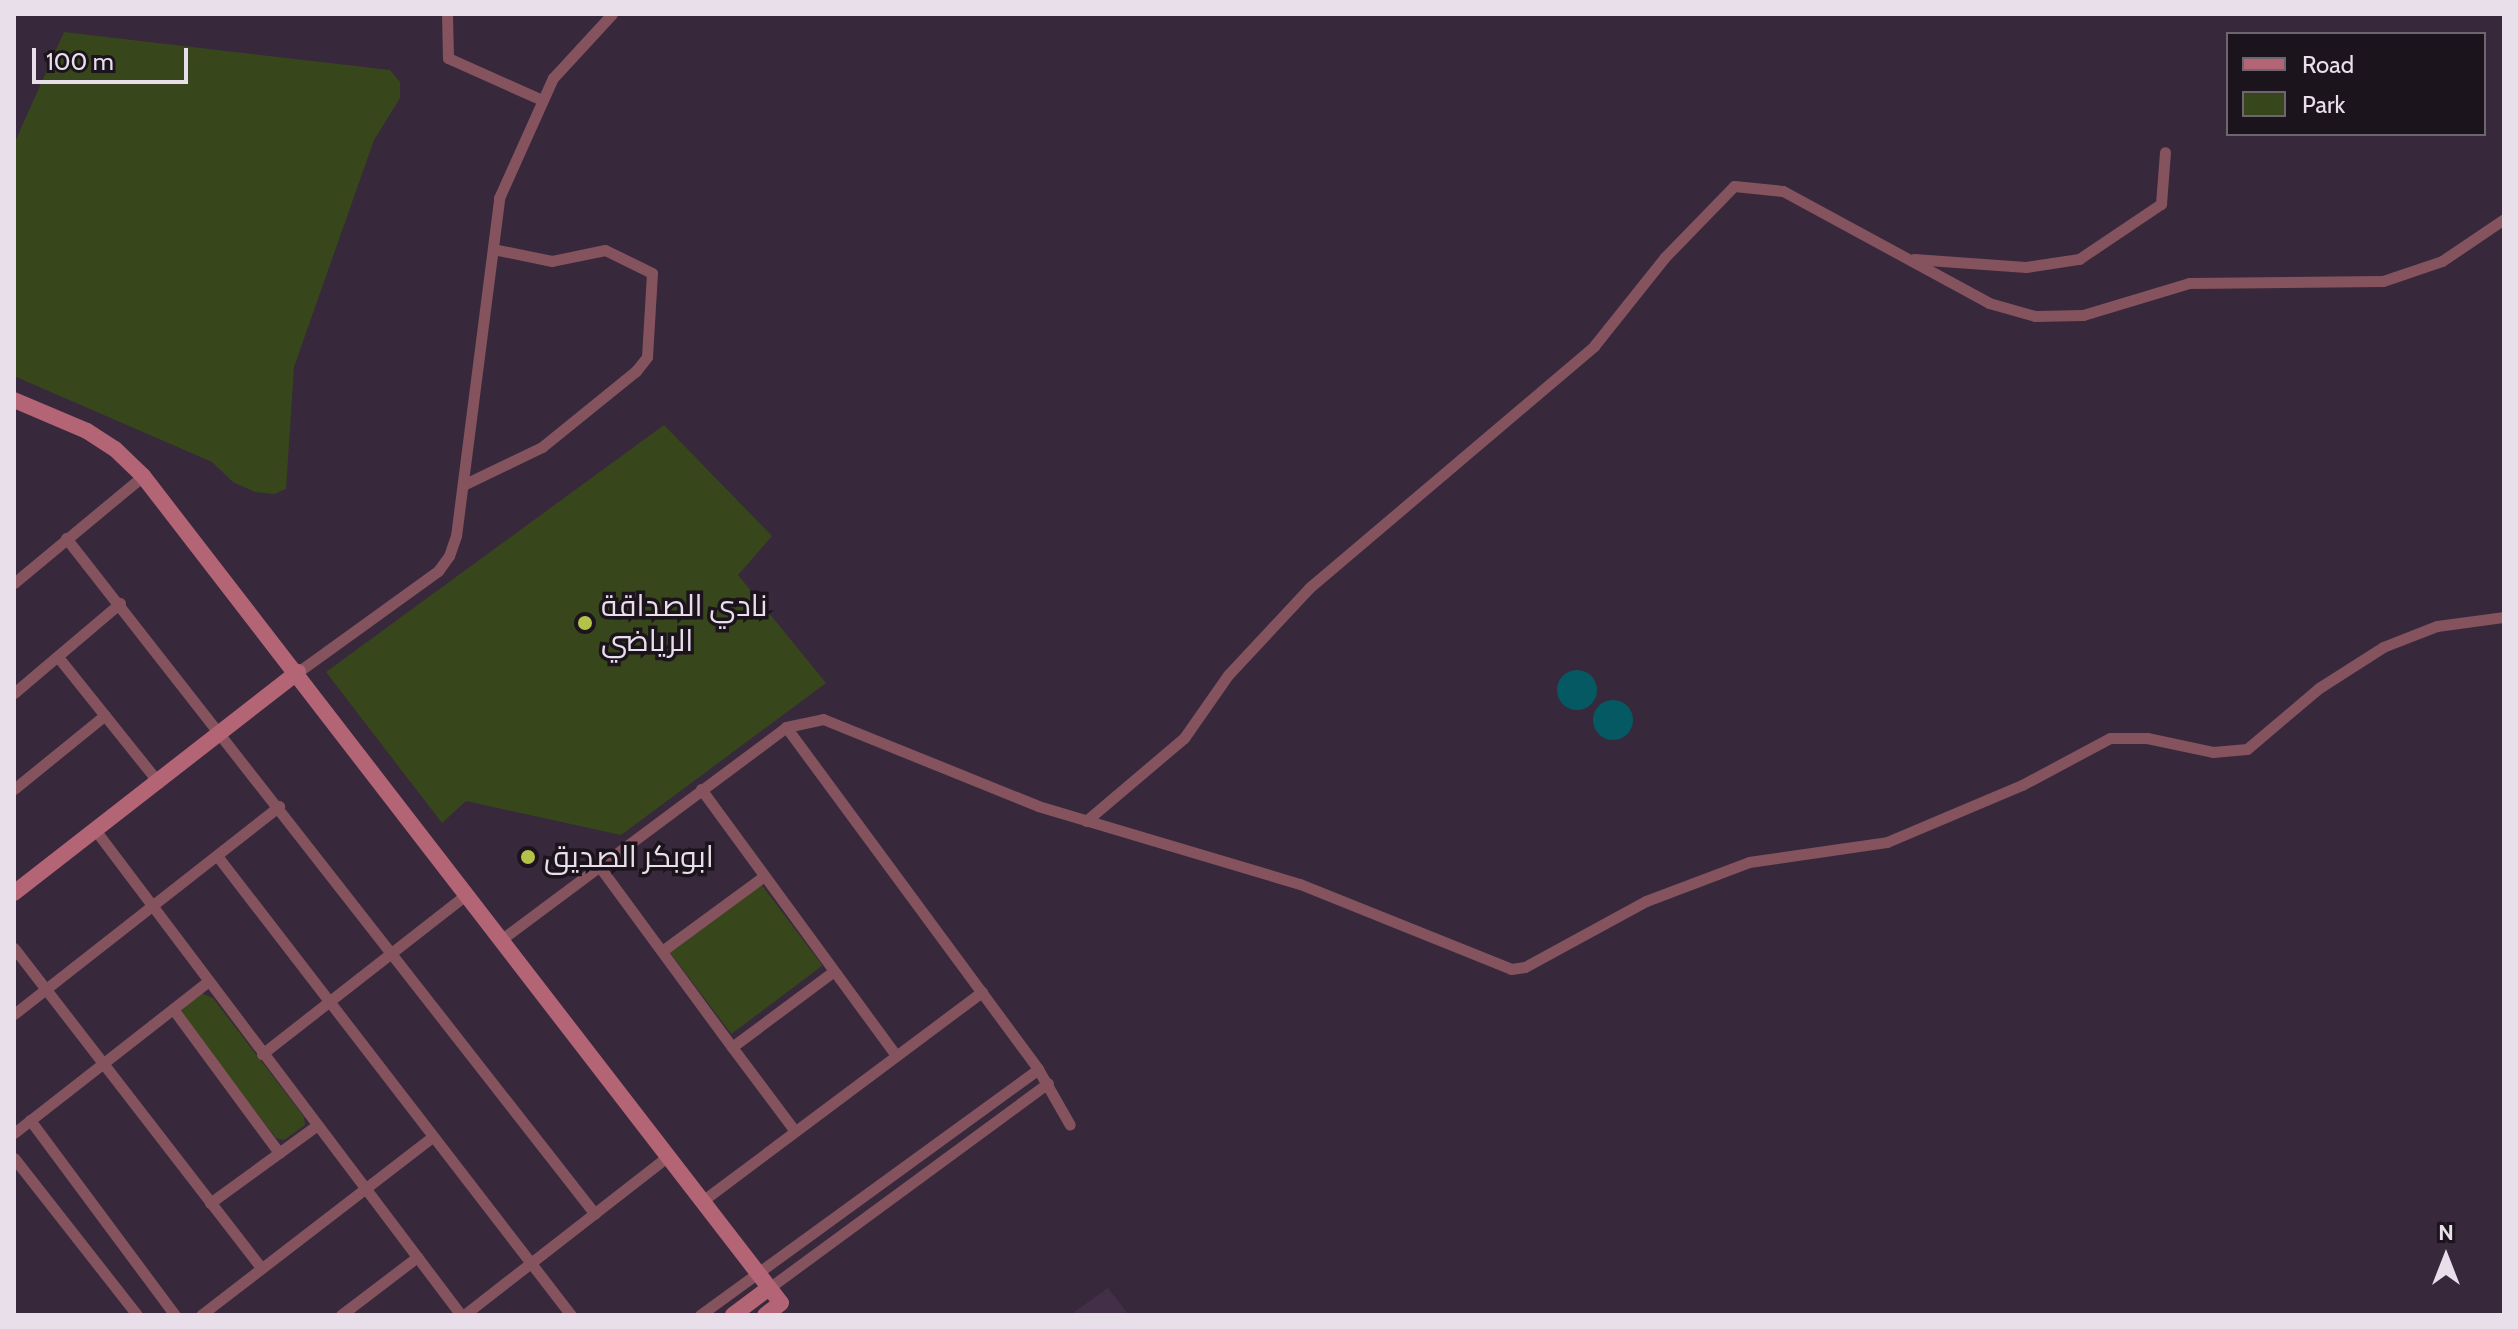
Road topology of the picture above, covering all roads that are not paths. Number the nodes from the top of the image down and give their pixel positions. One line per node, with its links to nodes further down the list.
1 (447, 14): 3 (street)
2 (612, 14): 3 (street)
3 (542, 100): 6 (street)
4 (2165, 152): 7 (street)
5 (2504, 219): 7 (street)
6 (493, 249): 10 (street); 10 (street)
7 (1913, 259): 25 (street)
8 (14, 400): 9 (street)
9 (143, 476): 11 (street); 16 (street)
10 (463, 485): 16 (street)
11 (66, 538): 12 (street); 13 (street)
12 (14, 583)
13 (120, 603): 15 (street); 20 (street)
14 (2504, 617): 25 (street)
15 (58, 657): 17 (street); 18 (street)
16 (298, 672): 20 (street); 31 (street)
17 (14, 693)
18 (105, 715): 21 (street); 22 (street)
19 (786, 727): 23 (street); 25 (street); 40 (street)
20 (223, 733): 21 (street); 24 (street)
21 (159, 783): 26 (street)
22 (14, 789)
23 (701, 789): 28 (street); 29 (street)
24 (279, 806): 27 (street); 36 (street)
25 (1086, 821)
26 (96, 831): 30 (street); 32 (street)
27 (218, 857): 32 (street); 41 (street)
28 (599, 866): 33 (street); 35 (street)
29 (764, 876): 35 (street); 37 (street)
30 (14, 893)
31 (468, 893): 33 (street); 36 (street)
32 (151, 908): 38 (street); 39 (street)
33 (502, 939): 57 (street)
34 (14, 948): 39 (street)
35 (662, 951): 44 (street)
36 (393, 953): 41 (street); 62 (street)
37 (834, 971): 44 (street); 46 (street)
38 (207, 982): 42 (street); 45 (street)
39 (47, 990): 43 (street); 47 (street)
40 (982, 992): 46 (street); 48 (street)
41 (329, 1002): 45 (street); 55 (street)
42 (173, 1009): 47 (street); 56 (street)
43 (14, 1014)
44 (732, 1047): 53 (street)
45 (262, 1054): 52 (street)
46 (896, 1055): 53 (street)
47 (104, 1063): 50 (street); 61 (street)
48 (1038, 1069): 49 (street); 66 (street)
49 (1048, 1083): 51 (street); 67 (street)
50 (30, 1120): 54 (street); 70 (street)
51 (1070, 1125)
52 (316, 1126): 56 (street); 59 (street)
53 (794, 1130): 60 (street)
54 (14, 1133)
55 (431, 1138): 59 (street); 64 (street)
56 (279, 1153): 61 (street)
57 (667, 1157): 60 (street); 62 (street)
58 (14, 1158): 69 (street)
59 (364, 1189): 63 (street); 65 (street)
60 (701, 1202): 66 (street)
61 (210, 1203): 65 (street)
62 (595, 1214): 64 (street)
63 (417, 1257): 72 (street); 73 (street)
64 (530, 1263): 73 (street); 74 (street)
65 (261, 1268): 71 (street)
66 (756, 1272): 67 (street); 75 (street)
67 (769, 1288): 68 (street); 76 (street)
68 (786, 1309): 77 (street)
69 (137, 1315)
70 (175, 1315)
71 (201, 1315)
72 (341, 1315)
73 (462, 1315)
74 (571, 1315)
75 (700, 1315)
76 (733, 1315)
77 (765, 1315)

